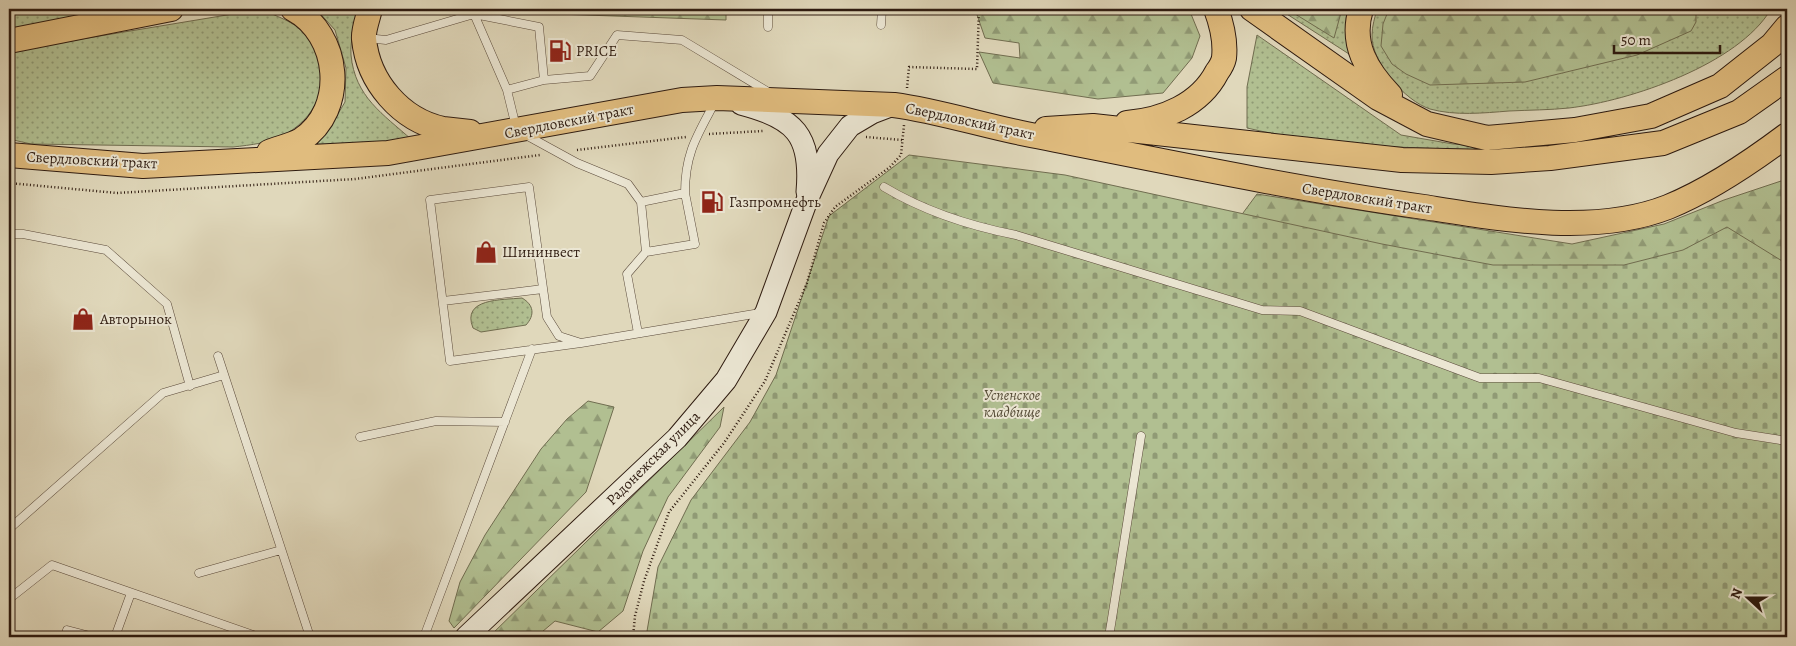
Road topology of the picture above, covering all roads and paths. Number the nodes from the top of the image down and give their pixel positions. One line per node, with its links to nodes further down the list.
1 (171, 9): 15 (main road)
2 (293, 9): 33 (main road)
3 (370, 9): 14 (main road)
4 (768, 9): 12 (lane)
5 (882, 9): 11 (lane)
6 (979, 9): 21 (path)
7 (1216, 9): 23 (main road)
8 (1252, 9): 22 (main road)
9 (1361, 9): 22 (main road)
10 (473, 11): 14 (lane); 17 (lane); 18 (lane)
11 (881, 25)
12 (768, 26)
13 (1787, 27): 22 (main road)
14 (364, 37): 26 (main road)
15 (9, 41)
16 (1787, 78): 23 (main road)
17 (544, 80): 18 (lane); 20 (lane)
18 (507, 90): 26 (lane)
19 (717, 98): 20 (main road, Свердловский тракт); 26 (main road, Свердловский тракт); 27 (lane); 37 (street)
20 (783, 101): 21 (main road, Свердловский тракт)
21 (900, 106): 25 (main road, Свердловский тракт); 29 (street, Радонежская улица); 30 (path)
22 (1427, 124)
23 (1093, 126): 25 (main road)
24 (769, 130): 27 (path)
25 (1012, 131): 28 (main road, Свердловский тракт)
26 (506, 132): 31 (lane); 33 (main road, Свердловский тракт)
27 (697, 135): 31 (path); 36 (lane)
28 (1787, 135)
29 (843, 136): 30 (path); 37 (street, Радонежская улица)
30 (902, 140): 67 (path)
31 (558, 153): 34 (path); 38 (lane)
32 (11, 155): 33 (main road, Свердловский тракт)
33 (248, 159)
34 (9, 183)
35 (884, 187): 53 (lane)
36 (685, 193): 38 (lane); 40 (lane)
37 (807, 200): 43 (street, Радонежская улица)
38 (641, 202): 40 (lane)
39 (9, 234): 49 (lane)
40 (646, 252): 44 (lane)
41 (543, 289): 42 (lane); 42 (lane); 45 (lane)
42 (443, 301): 46 (lane)
43 (766, 312): 44 (lane); 66 (street, Радонежская улица)
44 (638, 333): 45 (lane)
45 (582, 343): 46 (lane)
46 (532, 349): 50 (lane)
47 (218, 356): 48 (lane)
48 (224, 376): 49 (lane); 55 (lane)
49 (190, 386): 54 (lane)
50 (505, 422): 52 (lane); 65 (lane)
51 (1141, 436): 68 (lane)
52 (360, 437)
53 (1787, 441)
54 (9, 528)
55 (281, 550): 56 (lane); 64 (lane)
56 (199, 573)
57 (131, 593): 58 (lane); 59 (lane); 62 (lane)
58 (9, 599)
59 (235, 633): 63 (lane)
60 (65, 637): 61 (lane)
61 (94, 637)
62 (115, 637)
63 (260, 637)
64 (310, 637)
65 (424, 637)
66 (466, 637)
67 (633, 637)
68 (1109, 637)

